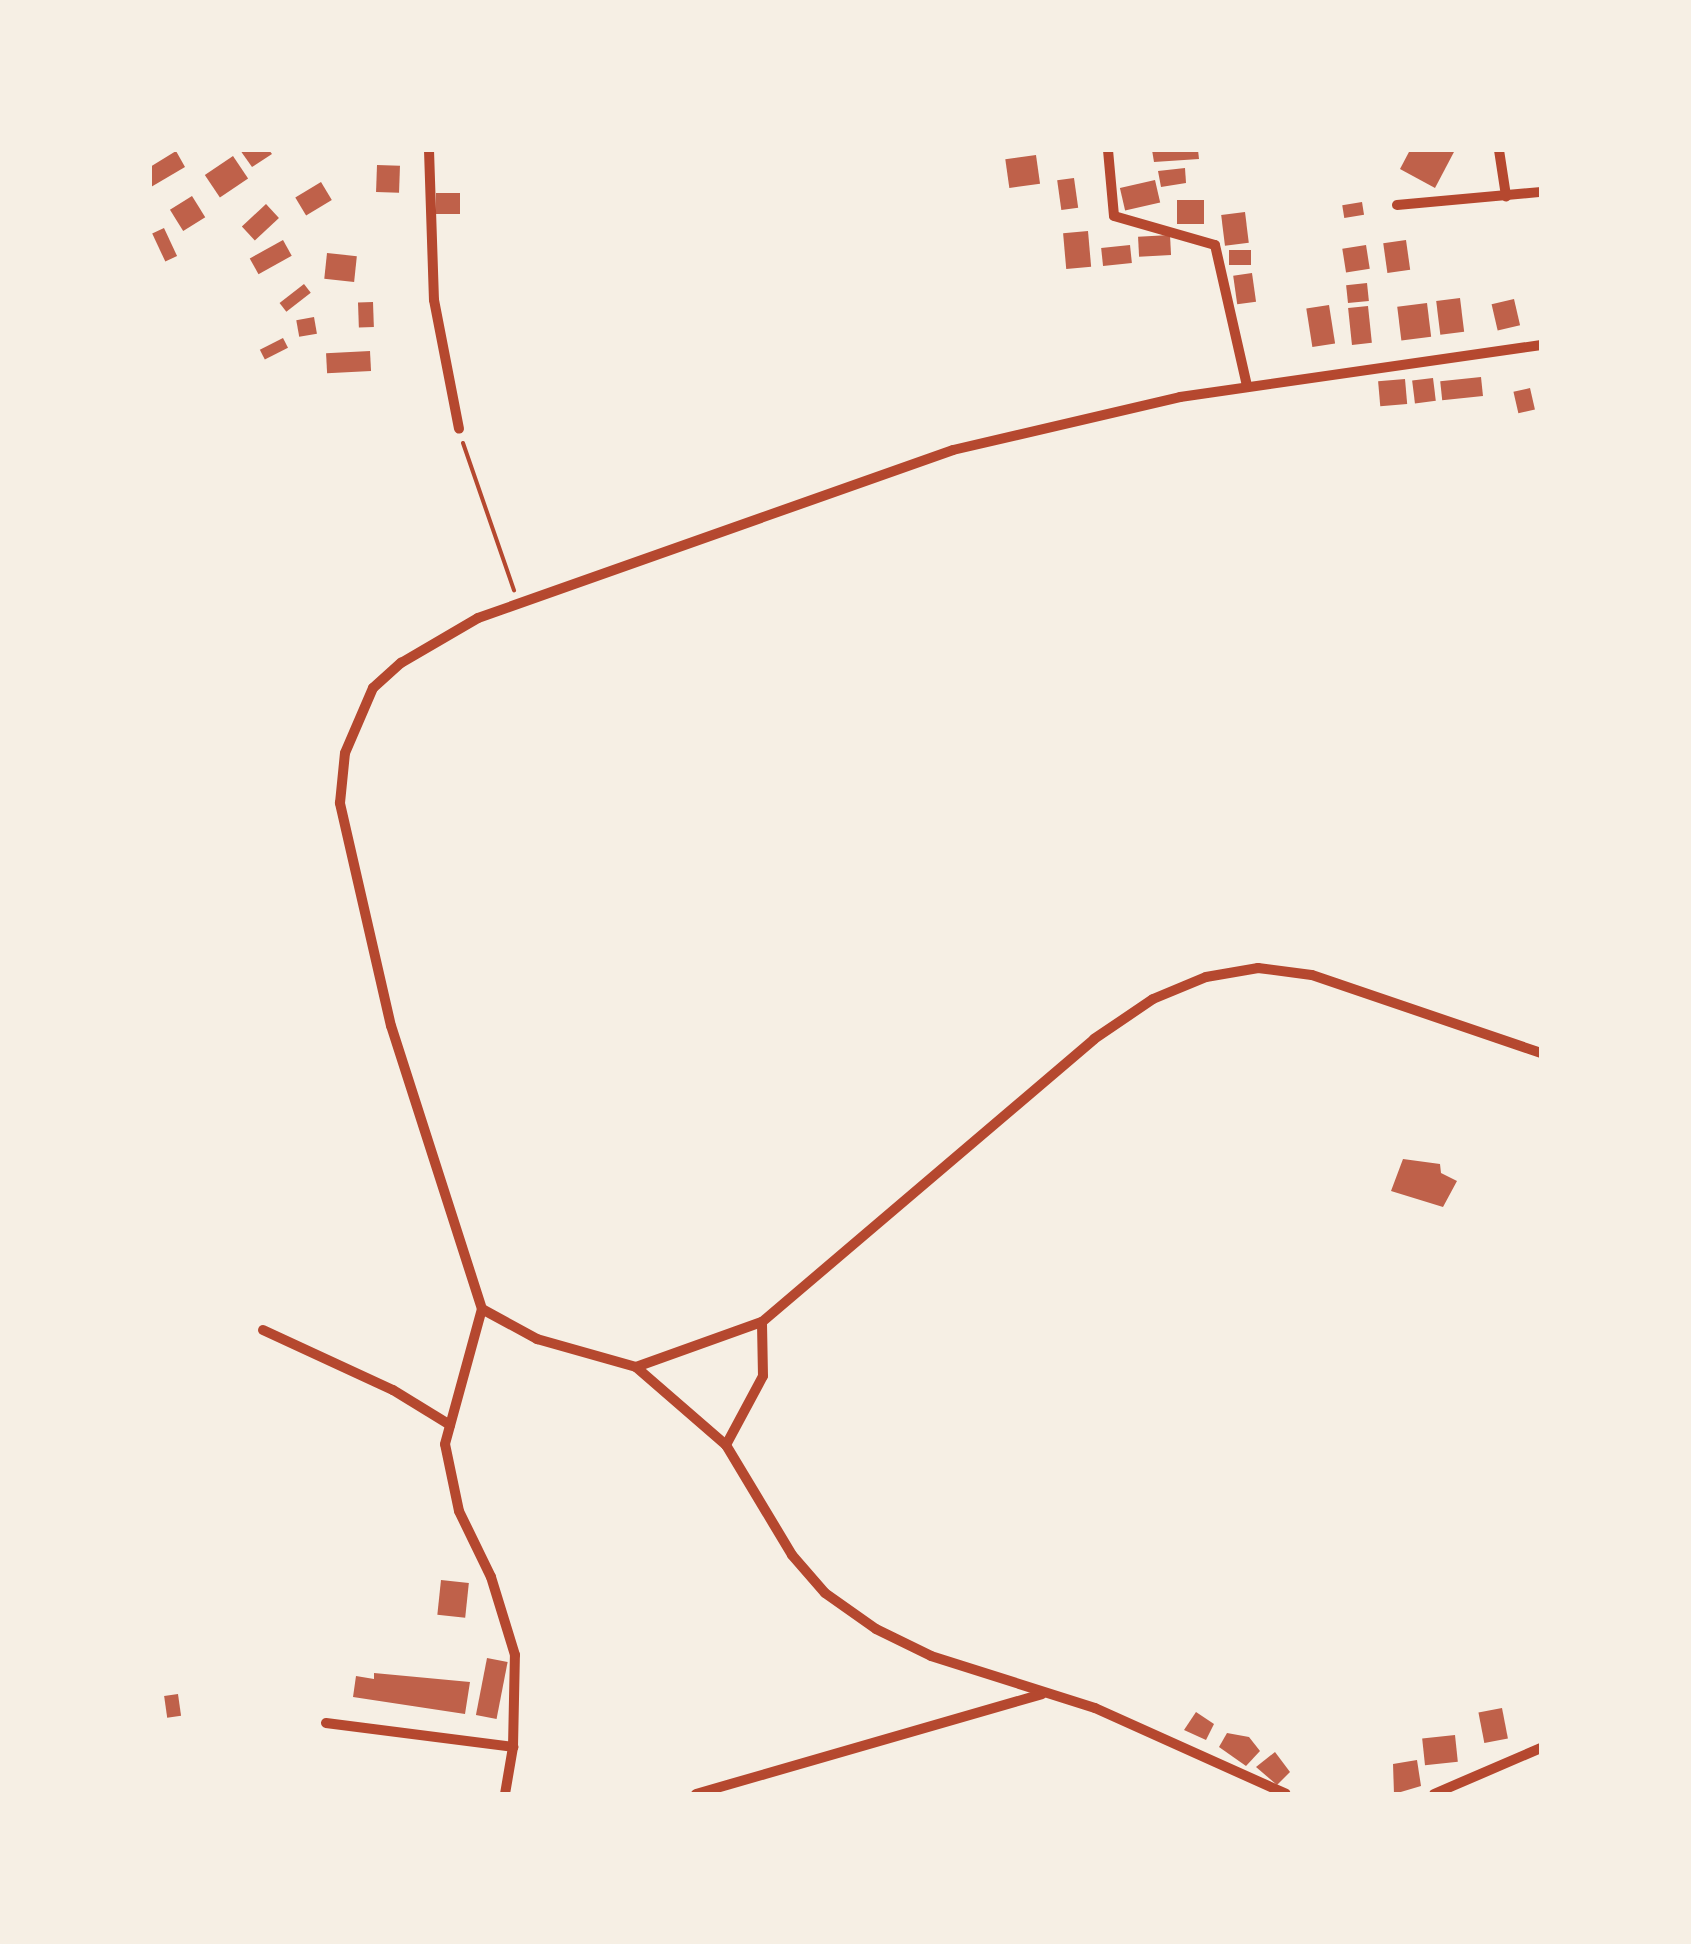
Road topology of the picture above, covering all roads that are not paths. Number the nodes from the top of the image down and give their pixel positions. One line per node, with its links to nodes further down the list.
1 (429, 150): 9 (street)
2 (1108, 150): 8 (street)
3 (1498, 150): 5 (street)
4 (1541, 192): 5 (street)
5 (1506, 196): 6 (street)
6 (1397, 206)
7 (1541, 345): 8 (street)
8 (1247, 386): 11 (street)
9 (459, 429)
10 (1541, 1053): 12 (street)
11 (482, 1309): 14 (street); 15 (street)
12 (762, 1322): 14 (street); 16 (street)
13 (263, 1330): 15 (street)
14 (636, 1367): 16 (street)
15 (450, 1425): 19 (street)
16 (726, 1445): 17 (street)
17 (1043, 1694): 22 (street); 23 (street)
18 (326, 1723): 19 (street)
19 (513, 1747): 21 (street)
20 (1541, 1748): 24 (street)
21 (505, 1794)
22 (696, 1794)
23 (1286, 1794)
24 (1434, 1794)

